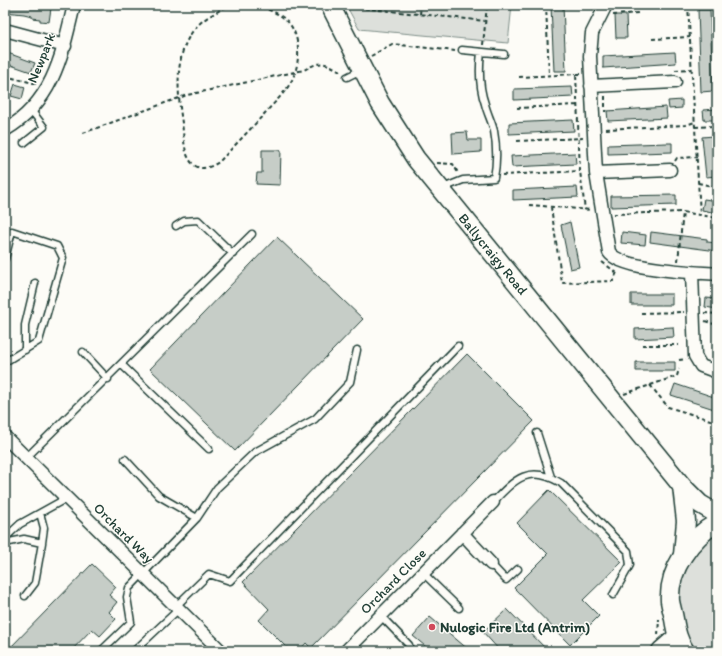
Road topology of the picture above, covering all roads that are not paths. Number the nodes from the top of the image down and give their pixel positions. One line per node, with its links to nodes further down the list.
1 (74, 5): 5 (street, Newpark)
2 (330, 5): 16 (main road, Ballycraigy Road)
3 (604, 8): 10 (street)
4 (5, 30): 5 (street)
5 (65, 46): 11 (street, Newpark)
6 (462, 50): 7 (lane)
7 (481, 52): 8 (lane); 16 (lane)
8 (504, 54)
9 (675, 82): 10 (street)
10 (591, 86): 15 (street)
11 (31, 110): 12 (street, Newpark); 13 (lane)
12 (5, 130)
13 (24, 143)
14 (670, 170): 15 (street)
15 (596, 173): 21 (street)
16 (440, 190): 38 (main road, Ballycraigy Road)
17 (176, 226): 19 (lane)
18 (252, 234): 19 (lane)
19 (233, 254): 29 (lane)
20 (5, 259): 25 (lane)
21 (692, 272): 22 (street); 30 (street)
22 (717, 274)
23 (35, 283): 25 (lane)
24 (458, 346): 56 (lane)
25 (25, 350): 28 (lane)
26 (357, 350): 43 (lane)
27 (83, 352): 31 (lane)
28 (5, 362)
29 (122, 365): 31 (lane); 34 (lane)
30 (717, 372)
31 (108, 379): 35 (lane)
32 (537, 433): 37 (lane)
33 (5, 437): 35 (street, Orchard Way)
34 (209, 449)
35 (26, 458): 39 (street, Orchard Way)
36 (125, 459): 43 (lane)
37 (551, 477): 40 (lane); 54 (lane)
38 (682, 486): 42 (main road, Ballycraigy Road); 49 (main road)
39 (67, 498): 41 (lane); 53 (street, Orchard Way)
40 (492, 502): 45 (street, Orchard Close)
41 (40, 513): 46 (lane); 48 (lane)
42 (717, 514)
43 (197, 518): 53 (lane)
44 (717, 523): 49 (main road)
45 (462, 533): 50 (street); 52 (street, Orchard Close)
46 (5, 538)
47 (5, 543): 48 (lane)
48 (42, 543): 55 (lane)
49 (683, 555): 59 (main road)
50 (491, 564): 51 (lane)
51 (518, 568)
52 (423, 573): 57 (lane); 58 (street, Orchard Close)
53 (145, 574): 56 (street, Orchard Way); 61 (lane)
54 (613, 595)
55 (25, 596)
56 (177, 608): 62 (lane); 63 (street, Orchard Way)
57 (459, 608)
58 (380, 616): 60 (street, Orchard Close); 64 (lane)
59 (681, 644): 65 (main road)
60 (348, 650)
61 (102, 651)
62 (134, 651)
63 (221, 651)
64 (408, 651)
65 (661, 651)

